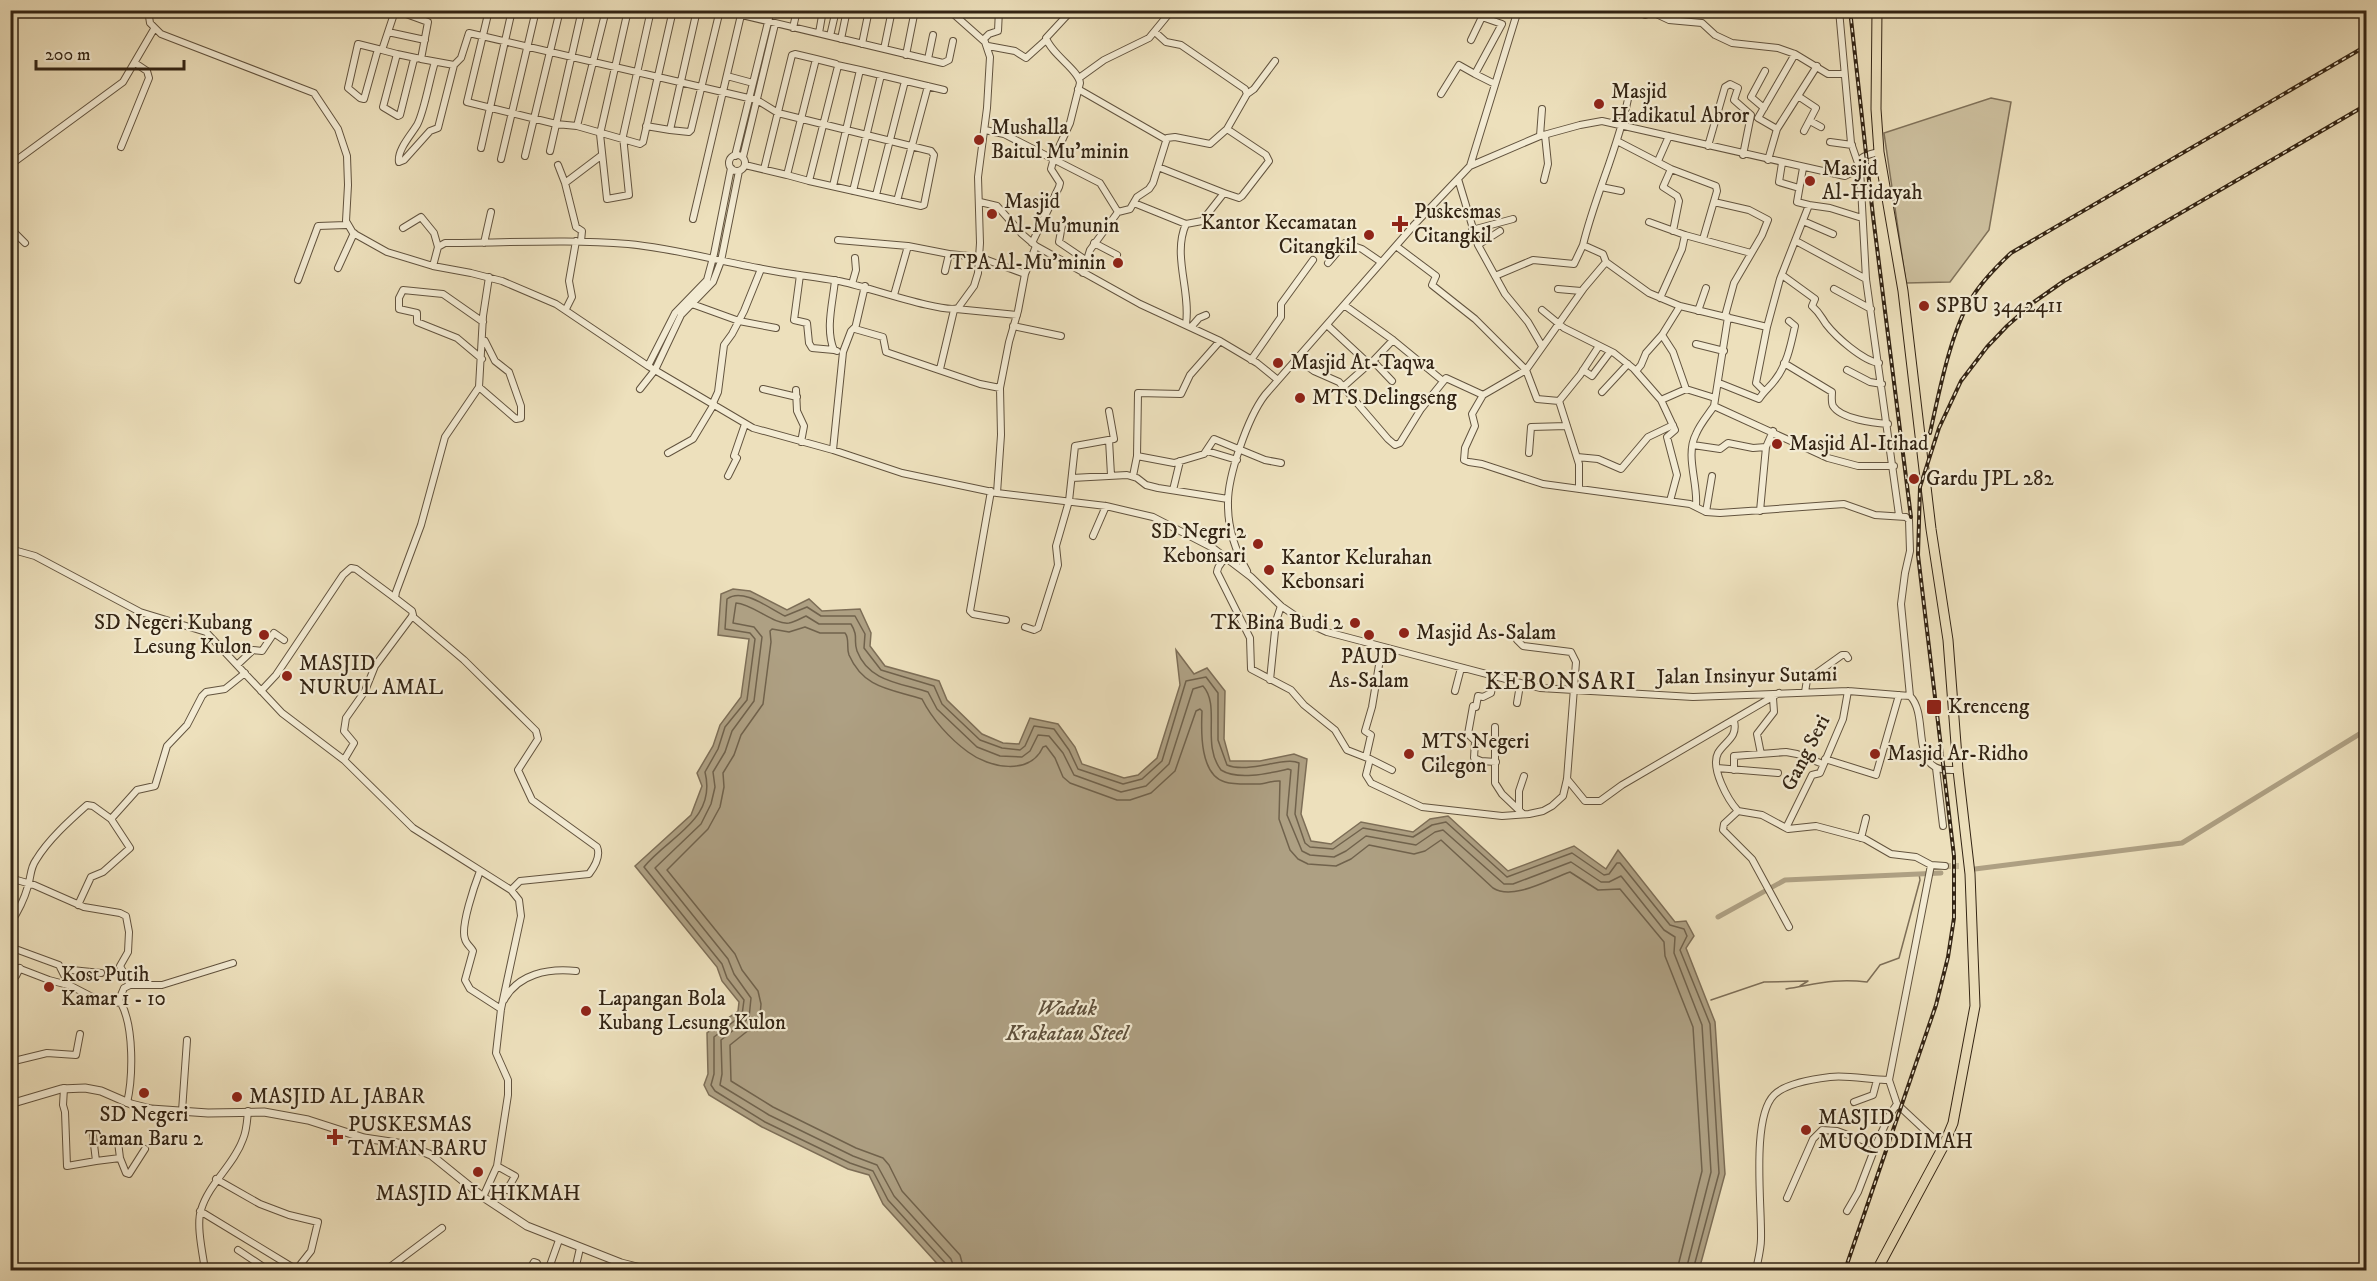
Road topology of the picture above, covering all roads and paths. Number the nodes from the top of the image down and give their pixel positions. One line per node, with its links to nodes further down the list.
1 (148, 10): 35 (street)
2 (489, 10): 40 (street)
3 (512, 10): 47 (street)
4 (536, 10): 50 (street)
5 (560, 10): 54 (street)
6 (582, 10): 58 (street)
7 (606, 10): 64 (street)
8 (628, 10): 69 (street)
9 (651, 10): 72 (street)
10 (673, 10): 77 (street)
11 (697, 10): 80 (street)
12 (720, 10): 30 (street); 84 (street)
13 (771, 10): 31 (street)
14 (797, 10): 33 (street)
15 (823, 10): 38 (street)
16 (836, 10): 41 (street)
17 (847, 10): 42 (street)
18 (869, 10): 49 (street)
19 (892, 10): 53 (street)
20 (915, 10): 57 (street)
21 (949, 10): 44 (street)
22 (999, 10): 44 (street)
23 (1072, 10): 45 (street)
24 (1172, 10): 37 (street)
25 (1518, 10): 34 (street)
26 (1638, 10): 56 (street)
27 (1839, 10): 74 (street)
28 (1877, 10): 131 (highway)
29 (395, 11): 36 (street); 43 (street)
30 (744, 14): 31 (street); 76 (street)
31 (771, 23): 33 (street); 81 (street); 93 (street)
32 (1502, 24): 34 (street); 46 (street); 73 (street)
33 (793, 27): 38 (street)
34 (1513, 28): 82 (street)
35 (154, 29): 65 (street); 177 (street)
36 (388, 32): 43 (street); 52 (street)
37 (1155, 32): 78 (street); 88 (street)
38 (819, 33): 41 (street)
39 (933, 35): 61 (street)
40 (483, 36): 47 (street); 66 (street); 94 (street)
41 (830, 36): 42 (street)
42 (841, 39): 49 (street)
43 (425, 40): 59 (street)
44 (983, 40): 51 (street)
45 (1046, 40): 51 (street); 78 (street)
46 (1471, 40)
47 (505, 41): 50 (street); 94 (street)
48 (953, 41): 61 (street)
49 (862, 44): 53 (street)
50 (528, 46): 54 (street); 97 (street)
51 (988, 46): 114 (street)
52 (380, 49): 52 (street); 55 (street)
53 (884, 49): 57 (street)
54 (550, 52): 58 (street); 99 (street)
55 (397, 54): 59 (street); 59 (street)
56 (1795, 54): 68 (street); 95 (street)
57 (906, 55): 61 (street)
58 (571, 56): 64 (street); 102 (street)
59 (418, 58): 63 (street)
60 (816, 59): 67 (street); 98 (street); 100 (street)
61 (928, 60)
62 (1275, 61): 88 (street)
63 (435, 62): 66 (street); 103 (street)
64 (594, 62): 69 (street); 106 (street)
65 (135, 63): 128 (street); 142 (street)
66 (454, 65): 111 (street)
67 (837, 65): 70 (street); 104 (street)
68 (1817, 66): 74 (street); 90 (street)
69 (615, 68): 72 (street); 116 (street)
70 (861, 70): 75 (street); 113 (street)
71 (1766, 71): 95 (street)
72 (637, 72): 77 (street); 121 (street)
73 (1475, 74): 82 (street); 89 (street)
74 (1845, 74): 127 (street)
75 (881, 75): 79 (street); 117 (street)
76 (727, 76): 81 (street); 87 (street)
77 (658, 78): 80 (street); 107 (street)
78 (1079, 78): 85 (street)
79 (905, 81): 83 (street); 122 (street)
80 (680, 83): 84 (street); 112 (street)
81 (753, 83): 91 (street)
82 (1495, 84): 145 (street)
83 (928, 86): 86 (street); 125 (street)
84 (702, 88): 87 (street); 112 (street)
85 (1078, 89): 120 (street); 137 (street)
86 (944, 90)
87 (723, 93): 91 (street); 172 (street)
88 (1247, 94): 109 (street)
89 (1441, 94)
90 (1798, 96): 101 (street); 110 (street)
91 (749, 99): 93 (street); 135 (street)
92 (1628, 99): 105 (street)
93 (757, 100): 98 (street); 135 (street)
94 (490, 107): 97 (street); 129 (street)
95 (1764, 108): 110 (street)
96 (1542, 109): 118 (street)
97 (512, 113): 99 (street); 136 (street)
98 (778, 113): 100 (street); 150 (street)
99 (533, 118): 102 (street); 134 (street)
100 (801, 119): 104 (street); 152 (street)
101 (1810, 121): 108 (street); 115 (street)
102 (556, 123): 106 (street); 130 (street)
103 (418, 124): 111 (street); 111 (street)
104 (823, 124): 113 (street); 155 (street)
105 (1623, 125): 118 (street); 119 (street); 123 (street)
106 (577, 126): 116 (street)
107 (646, 126): 112 (street); 121 (street)
108 (1821, 127)
109 (1227, 129): 120 (street); 162 (street)
110 (1777, 129): 139 (street)
111 (432, 130)
112 (670, 130)
113 (845, 130): 117 (street); 157 (street)
114 (985, 130): 137 (street); 165 (street)
115 (1804, 131)
116 (600, 134): 121 (street); 132 (street)
117 (868, 135): 122 (street); 160 (street)
118 (1542, 135): 145 (street); 154 (street)
119 (1669, 136): 126 (street); 138 (street)
120 (1165, 139): 146 (street)
121 (623, 140): 132 (street)
122 (890, 140): 125 (street); 163 (street)
123 (1617, 141): 138 (street); 158 (street)
124 (1830, 142): 127 (street)
125 (913, 146): 164 (street); 164 (street)
126 (1708, 146): 133 (street); 133 (street)
127 (1852, 146): 140 (street)
128 (121, 147)
129 (481, 148)
130 (550, 151)
131 (1879, 152): 140 (street); 376 (highway)
132 (602, 155): 156 (street)
133 (1743, 155): 139 (street)
134 (525, 156)
135 (739, 157): 144 (street); 147 (street)
136 (501, 159)
137 (1054, 159): 170 (street); 194 (street)
138 (1658, 160): 148 (street)
139 (1768, 160): 141 (street)
140 (1858, 160): 149 (street); 171 (street)
141 (1782, 163): 149 (street); 159 (street)
142 (10, 165)
143 (558, 165): 156 (street)
144 (745, 165): 150 (street); 151 (street)
145 (1470, 166): 153 (street)
146 (1158, 167): 162 (street); 167 (street)
147 (731, 168): 151 (street); 205 (street)
148 (1671, 168): 166 (street); 183 (street)
149 (1803, 168): 159 (street)
150 (764, 170): 152 (street)
151 (738, 171): 207 (street)
152 (787, 175): 155 (street)
153 (1458, 179): 181 (street); 198 (street)
154 (1544, 180)
155 (809, 181): 157 (street)
156 (565, 183): 189 (street)
157 (833, 186): 160 (street)
158 (1600, 188): 161 (street); 196 (street)
159 (1799, 188): 168 (street)
160 (854, 191): 163 (street)
161 (1621, 191)
162 (1224, 194): 176 (street)
163 (876, 195): 164 (street)
164 (897, 201)
165 (980, 202): 194 (street); 203 (street)
166 (1714, 202): 187 (street); 201 (street)
167 (1134, 203): 170 (street); 176 (street)
168 (1809, 205): 171 (street); 174 (street)
169 (491, 212): 192 (street)
170 (1118, 212): 193 (street)
171 (1862, 218): 222 (street)
172 (693, 219)
173 (1513, 219): 181 (street)
174 (1803, 221): 185 (street); 190 (street)
175 (1649, 222): 183 (street)
176 (1186, 224): 248 (street)
177 (346, 225): 184 (street, Jalan Insinyur Sutami); 223 (street)
178 (1062, 225): 208 (street)
179 (10, 228): 191 (street)
180 (403, 228): 199 (street)
181 (1472, 230): 195 (street)
182 (1500, 231): 195 (street)
183 (1673, 231): 186 (street)
184 (354, 233): 212 (street, Jalan Insinyur Sutami); 213 (street)
185 (1833, 234)
186 (1686, 235): 187 (street); 232 (street)
187 (1703, 239): 201 (street)
188 (838, 240): 197 (street)
189 (579, 241): 192 (street); 205 (street); 236 (street)
190 (1796, 241): 219 (street); 222 (street)
191 (25, 243)
192 (484, 243): 199 (street)
193 (1094, 243): 202 (street); 208 (street)
194 (1034, 245): 216 (street); 217 (street)
195 (1478, 245): 220 (street)
196 (1583, 245): 210 (street); 220 (street)
197 (908, 246): 200 (street); 231 (street)
198 (1396, 246): 209 (street); 276 (street)
199 (438, 247): 212 (street)
200 (949, 254): 203 (street); 215 (street)
201 (1751, 254): 243 (street)
202 (1117, 255)
203 (979, 257): 217 (street); 238 (street)
204 (855, 258): 225 (street)
205 (713, 259): 207 (street); 273 (street)
206 (1312, 260): 268 (street)
207 (721, 261): 214 (street); 233 (street)
208 (1087, 261): 216 (street)
209 (1381, 262): 211 (street); 234 (street)
210 (1606, 262): 230 (street); 232 (street)
211 (1328, 263)
212 (433, 266): 221 (street, Jalan Insinyur Sutami)
213 (338, 268)
214 (761, 269): 218 (street); 244 (street)
215 (945, 272)
216 (1083, 273): 248 (street)
217 (1025, 274): 241 (street)
218 (800, 275): 224 (street); 262 (street)
219 (1782, 275): 251 (street); 271 (street)
220 (1496, 276): 260 (street)
221 (489, 277): 236 (street, Jalan Insinyur Sutami); 246 (street)
222 (1866, 279): 237 (street)
223 (298, 280)
224 (835, 280): 225 (street); 262 (street)
225 (852, 284): 226 (street)
226 (865, 286): 231 (street); 253 (street)
227 (1706, 288): 240 (street)
228 (1558, 289): 230 (street)
229 (1834, 289): 237 (street)
230 (1581, 291): 247 (street)
231 (894, 296): 238 (street)
232 (1660, 298): 235 (street)
233 (692, 304): 244 (street); 275 (street)
234 (1344, 305): 249 (street); 257 (street)
235 (1680, 306): 240 (street); 254 (street)
236 (566, 309): 273 (street, Jalan Insinyur Sutami)
237 (1871, 309): 271 (street)
238 (955, 310): 241 (street); 274 (street)
239 (1542, 310): 247 (street)
240 (1698, 311): 243 (street)
241 (1017, 315): 250 (street)
242 (1206, 315): 248 (street)
243 (1726, 316): 251 (street); 263 (street)
244 (739, 321): 252 (street); 297 (street)
245 (1789, 321): 270 (street)
246 (483, 322): 256 (street); 266 (street)
247 (1558, 324): 260 (street); 261 (street)
248 (1189, 325): 258 (street)
249 (1327, 325): 267 (street); 269 (street)
250 (1013, 327): 255 (street); 288 (street)
251 (1767, 327): 291 (street)
252 (776, 328)
253 (854, 328): 264 (street); 274 (street)
254 (1662, 335): 278 (street); 290 (street)
255 (1061, 336)
256 (483, 338): 266 (street); 285 (street)
257 (1394, 340): 269 (street); 282 (street)
258 (1220, 341): 268 (street); 313 (street)
259 (1696, 344): 263 (street)
260 (1542, 346): 276 (street)
261 (1599, 346): 265 (street); 277 (street)
262 (834, 350): 264 (street)
263 (1724, 351): 283 (street)
264 (843, 352): 309 (street)
265 (1610, 352): 272 (street); 277 (street)
266 (482, 358): 285 (street)
267 (1297, 359): 280 (street); 286 (street)
268 (1251, 360): 280 (street)
269 (1371, 362): 281 (street); 286 (street)
270 (1784, 363): 291 (street); 300 (street)
271 (1879, 363): 284 (street)
272 (1628, 364): 278 (street); 292 (street)
273 (648, 366): 275 (street, Jalan Insinyur Sutami)
274 (940, 369): 288 (street)
275 (655, 370): 287 (street); 297 (street, Jalan Insinyur Sutami)
276 (1527, 370): 293 (street); 295 (street)
277 (1583, 370): 295 (street)
278 (1636, 370): 294 (street)
279 (1847, 370): 284 (street)
280 (1278, 380): 308 (street)
281 (1392, 381)
282 (1443, 381): 286 (street); 293 (street)
283 (1719, 383): 291 (street); 296 (street)
284 (1882, 384): 300 (street)
285 (480, 387): 340 (street)
286 (1343, 387)
287 (640, 388)
288 (1000, 388): 326 (street)
289 (763, 389): 305 (street)
290 (1686, 389): 294 (street); 296 (street)
291 (1764, 391)
292 (1602, 392)
293 (1483, 395): 324 (street)
294 (1661, 400): 301 (street)
295 (1559, 401): 302 (street)
296 (1715, 402): 303 (street); 306 (street)
297 (713, 403): 299 (street, Jalan Insinyur Sutami); 311 (street)
298 (1109, 411): 304 (street)
299 (745, 424): 305 (street, Jalan Insinyur Sutami); 320 (street)
300 (1888, 424): 318 (street)
301 (1674, 425): 314 (street); 329 (street)
302 (1567, 426): 312 (street); 314 (street)
303 (1773, 431): 307 (street); 318 (street)
304 (1109, 440): 319 (street); 323 (street)
305 (801, 442): 309 (street, Jalan Insinyur Sutami)
306 (1693, 445): 307 (street); 330 (street)
307 (1766, 447): 332 (street)
308 (1241, 449): 310 (street); 315 (street); 317 (street)
309 (833, 450): 326 (street, Jalan Insinyur Sutami)
310 (1207, 451): 315 (street); 316 (street)
311 (668, 453)
312 (1529, 453)
313 (1137, 456): 316 (street); 321 (street)
314 (1576, 457): 324 (street)
315 (1237, 460): 327 (street)
316 (1180, 461): 325 (street)
317 (1281, 463)
318 (1894, 466): 334 (street)
319 (1111, 475): 321 (street); 323 (street)
320 (729, 476)
321 (1132, 476): 325 (street)
322 (1712, 476): 333 (street)
323 (1072, 478): 328 (street)
324 (1579, 489): 329 (street)
325 (1173, 490): 327 (street)
326 (994, 492): 328 (street, Jalan Insinyur Sutami); 343 (street)
327 (1228, 499): 337 (street)
328 (1069, 501): 331 (street, Jalan Insinyur Sutami); 344 (street)
329 (1670, 501): 330 (street)
330 (1695, 505): 333 (street)
331 (1106, 506): 335 (street); 338 (street, Jalan Insinyur Sutami)
332 (1760, 511): 333 (street); 334 (street)
333 (1706, 512)
334 (1902, 516): 362 (street)
335 (1093, 536)
336 (10, 549): 349 (street)
337 (1238, 556): 338 (street); 339 (street)
338 (1227, 557): 339 (street, Jalan Insinyur Sutami); 353 (street)
339 (1251, 577): 341 (street, Jalan Insinyur Sutami)
340 (395, 598): 342 (street); 355 (street)
341 (1281, 606): 347 (street, Jalan Insinyur Sutami); 353 (street)
342 (412, 616): 369 (street); 394 (street)
343 (1006, 620)
344 (1025, 627)
345 (1517, 635): 357 (street)
346 (284, 640): 349 (street)
347 (1382, 647): 350 (street, Jalan Insinyur Sutami); 368 (street)
348 (1848, 658): 359 (street)
349 (237, 665): 351 (street)
350 (1461, 669): 352 (street, Jalan Insinyur Sutami); 356 (street)
351 (245, 673): 355 (street); 383 (street)
352 (1494, 678): 354 (street, Jalan Insinyur Sutami); 370 (street)
353 (1270, 680): 368 (street)
354 (1520, 685): 357 (street, Jalan Insinyur Sutami); 364 (street)
355 (261, 691): 369 (street)
356 (1455, 691)
357 (1572, 691): 360 (street, Jalan Insinyur Sutami); 379 (street)
358 (1848, 691): 359 (street, Jalan Insinyur Sutami); 361 (street, Jalan Insinyur Sutami); 371 (street, Gang Seri)
359 (1805, 692): 360 (street, Jalan Insinyur Sutami)
360 (1780, 693): 363 (street)
361 (1899, 695): 362 (street, Jalan Insinyur Sutami); 371 (street)
362 (1910, 696): 373 (street)
363 (1773, 698): 365 (street); 367 (street)
364 (1517, 703)
365 (1734, 721): 372 (street); 379 (street)
366 (1495, 727): 370 (street)
367 (1761, 754): 371 (street); 375 (street)
368 (1368, 758): 374 (street); 381 (street)
369 (344, 760): 390 (street)
370 (1496, 762): 381 (street)
371 (1824, 762): 385 (street, Gang Seri)
372 (1717, 768): 375 (street); 380 (street)
373 (1936, 768): 376 (street); 384 (street)
374 (1392, 770)
375 (1734, 770): 377 (street)
376 (1959, 770): 389 (highway)
377 (1778, 773)
378 (1524, 776): 381 (street)
379 (1567, 779): 381 (street)
380 (1738, 811): 385 (street); 397 (street)
381 (1521, 812)
382 (1866, 818): 386 (street)
383 (111, 819): 393 (street); 395 (street)
384 (1943, 826)
385 (1786, 828): 386 (street)
386 (1861, 838): 391 (street)
387 (1944, 866): 391 (street)
388 (1959, 866): 389 (street)
389 (1970, 870): 425 (highway)
390 (480, 871): 394 (street); 409 (street)
391 (1930, 871): 414 (street)
392 (10, 878): 393 (street)
393 (29, 884): 395 (street); 396 (street)
394 (511, 890): 409 (street)
395 (78, 905): 406 (street)
396 (10, 924)
397 (1789, 927)
398 (10, 947): 402 (street)
399 (233, 963): 406 (street)
400 (10, 965): 401 (street)
401 (20, 968): 405 (street); 407 (street)
402 (62, 969): 404 (street); 407 (street)
403 (576, 971): 409 (street)
404 (101, 973)
405 (16, 976)
406 (130, 984): 408 (street)
407 (69, 985): 408 (street)
408 (118, 1002): 417 (street)
409 (501, 1009): 429 (street)
410 (80, 1034): 412 (street)
411 (187, 1040): 420 (street)
412 (10, 1062)
413 (1877, 1080): 414 (street); 416 (street); 449 (street)
414 (1889, 1080): 419 (street)
415 (64, 1088): 417 (street); 418 (street); 428 (street)
416 (1854, 1102)
417 (127, 1103): 420 (street)
418 (10, 1104)
419 (1897, 1104): 424 (street); 425 (street)
420 (182, 1111): 421 (street)
421 (248, 1111): 430 (street); 432 (street)
422 (93, 1136): 428 (street)
423 (118, 1142): 427 (street)
424 (1876, 1145): 433 (street); 434 (street)
425 (1943, 1147): 450 (highway)
426 (145, 1149): 427 (street)
427 (120, 1158): 428 (street)
428 (96, 1161)
429 (497, 1166): 431 (street); 432 (street)
430 (216, 1179): 435 (street); 443 (street)
431 (507, 1190)
432 (483, 1197): 437 (street)
433 (1787, 1198)
434 (1847, 1210)
435 (200, 1211): 441 (street); 443 (street)
436 (442, 1228): 444 (street)
437 (559, 1240): 438 (street); 445 (street)
438 (580, 1248): 440 (street); 446 (street)
439 (238, 1250): 442 (street)
440 (617, 1262): 447 (street); 448 (street)
441 (205, 1270)
442 (268, 1270)
443 (296, 1270)
444 (386, 1270)
445 (529, 1270)
446 (575, 1270)
447 (615, 1270)
448 (676, 1270)
449 (1756, 1270)
450 (1877, 1270)

